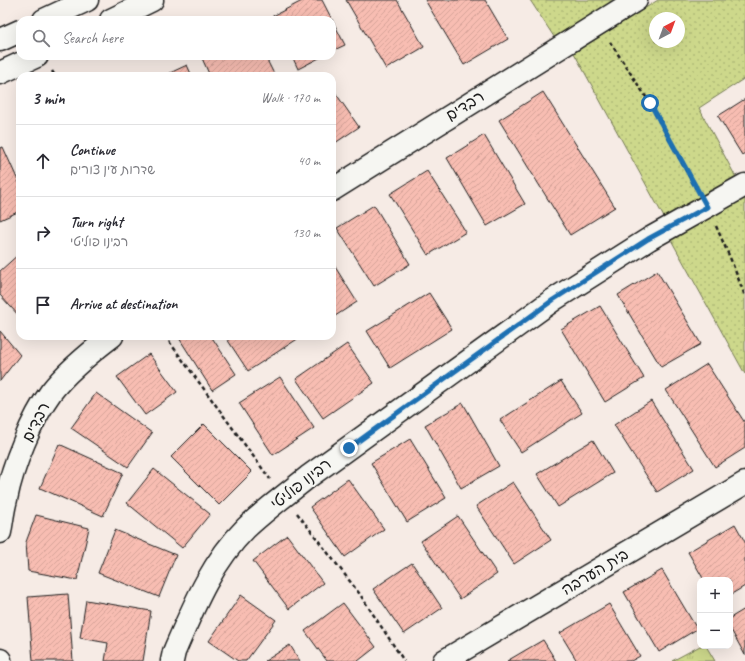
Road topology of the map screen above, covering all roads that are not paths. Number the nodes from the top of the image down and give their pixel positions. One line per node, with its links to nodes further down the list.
1 (87, 0): 4 (main road)
2 (152, 0): 5 (main road)
3 (636, 0): 11 (main road, רבדים)
4 (53, 16)
5 (119, 16)
6 (16, 33): 7 (main road)
7 (0, 40)
8 (29, 60): 9 (main road)
9 (0, 74)
10 (745, 185): 15 (main road, רבינו פוליטי)
11 (336, 187)
12 (107, 340): 14 (main road, רבדים)
13 (745, 484): 16 (main road, בית הערבה)
14 (0, 532)
15 (172, 661)
16 (444, 661)

